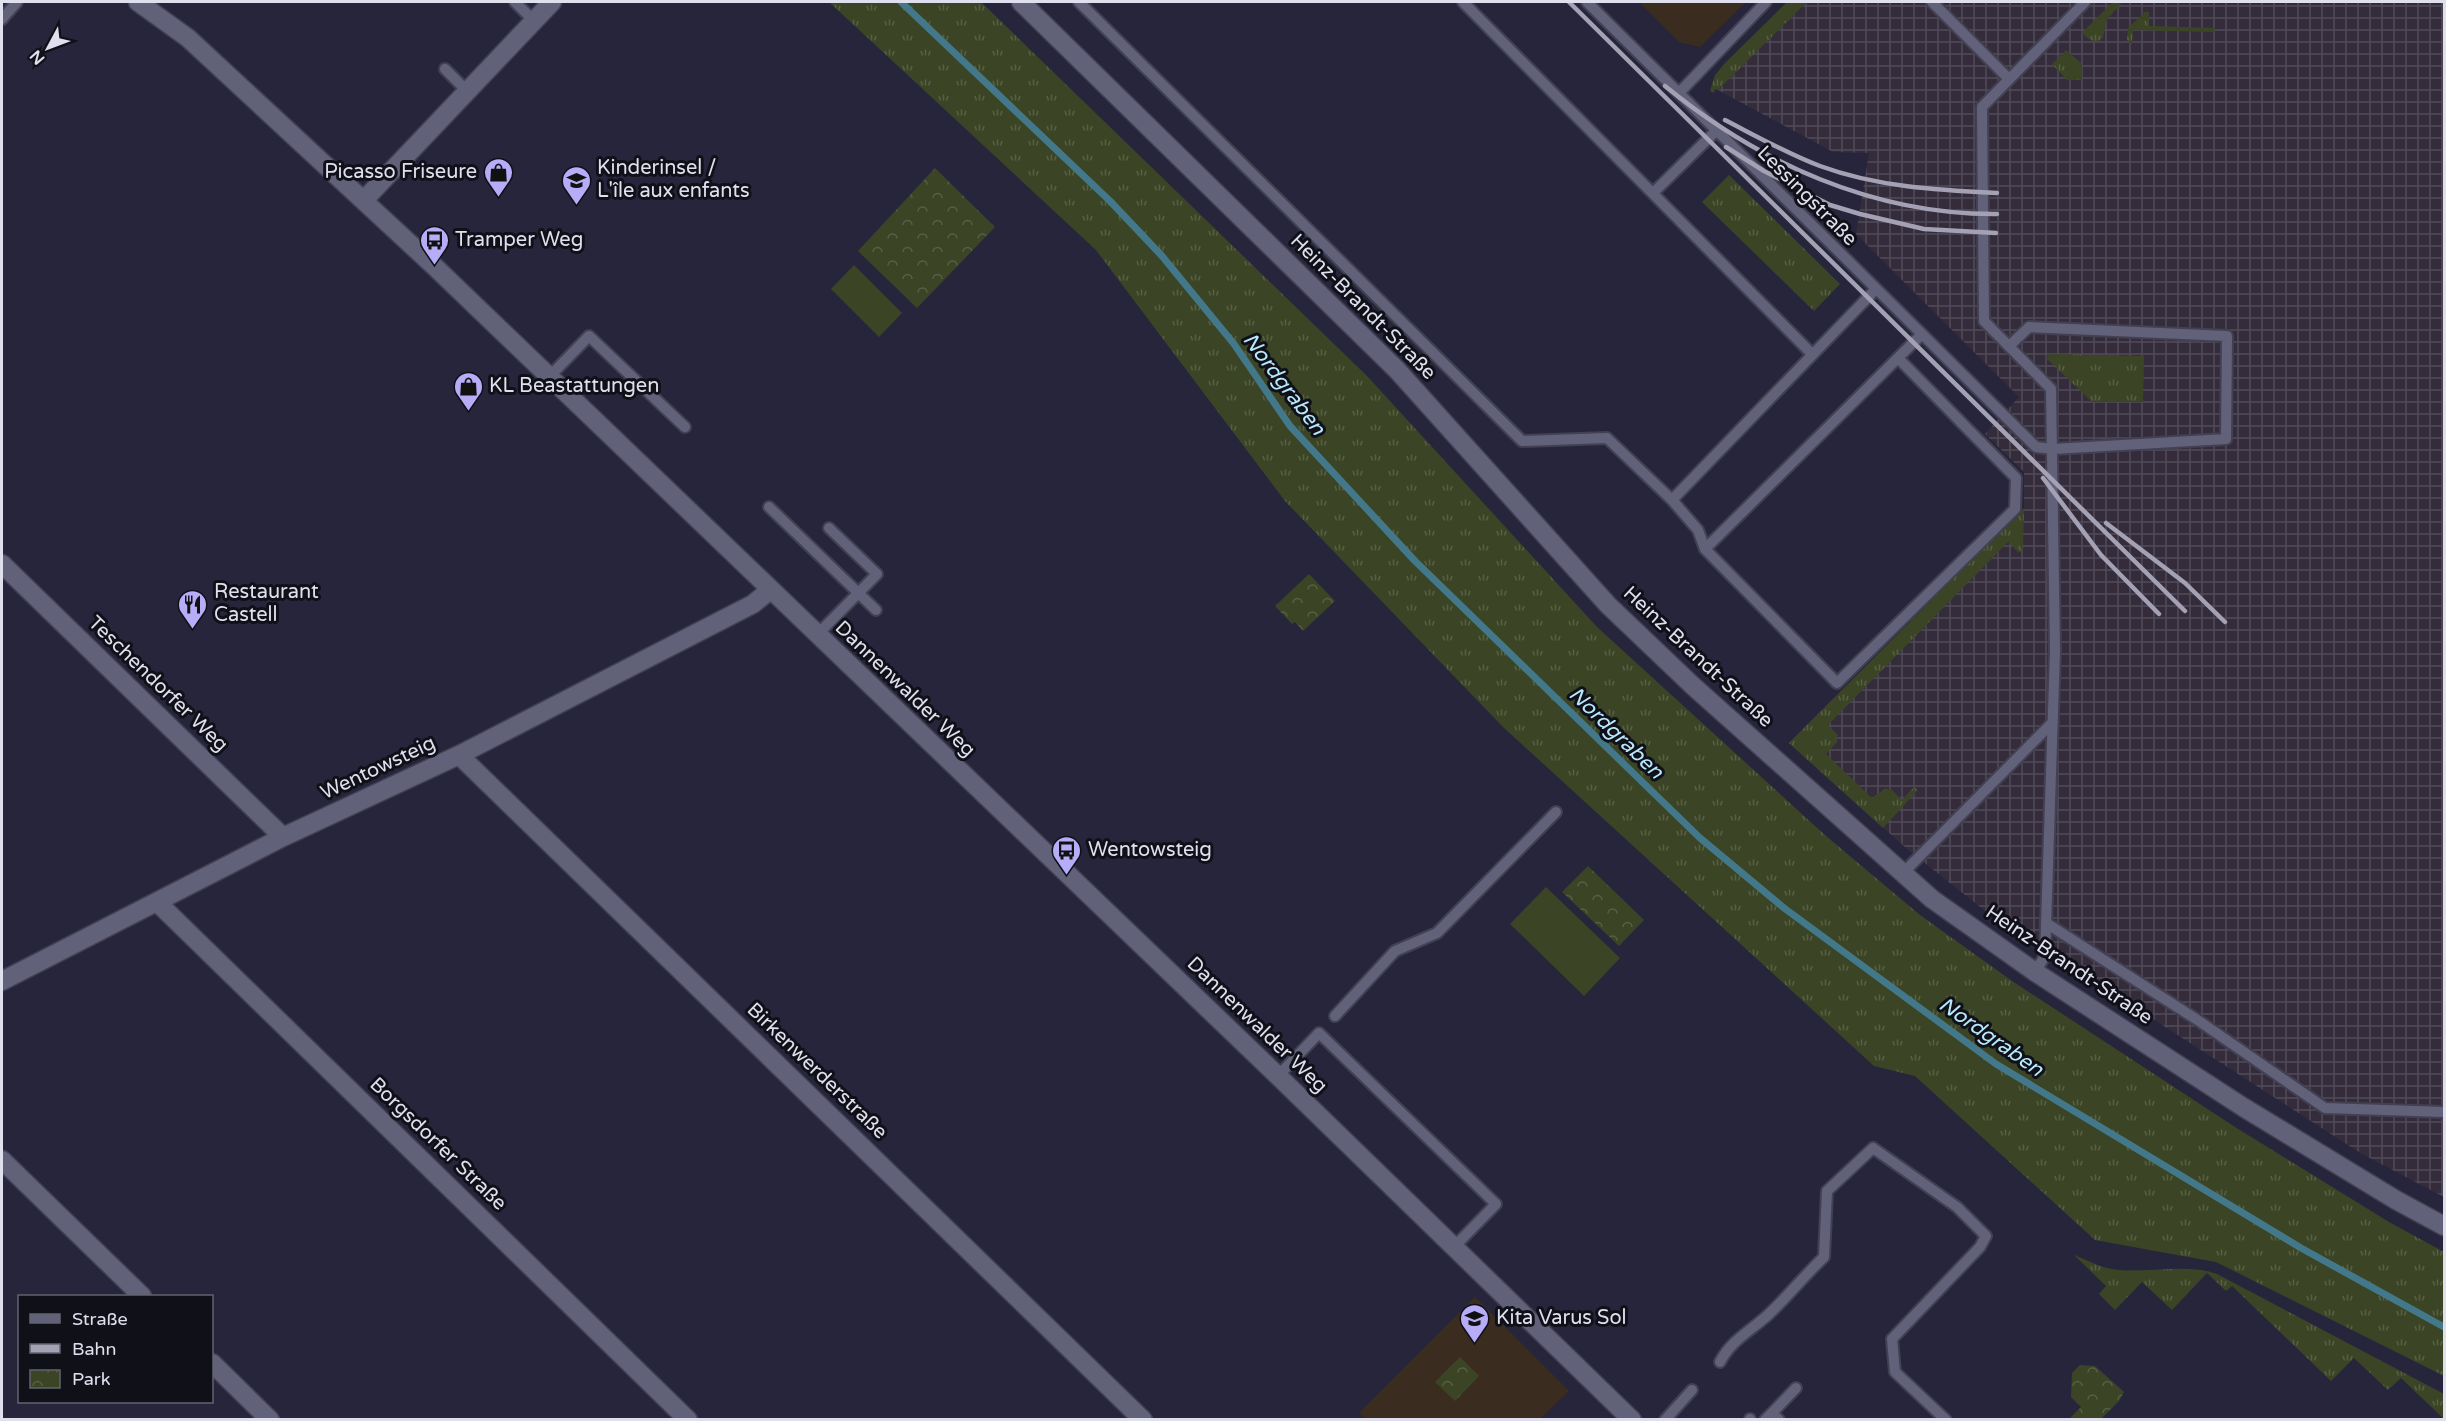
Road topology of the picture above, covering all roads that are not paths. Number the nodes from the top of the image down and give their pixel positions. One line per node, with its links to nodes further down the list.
1 (17, 2): 12 (lane)
2 (138, 2): 20 (street, Dannenwalder Weg)
3 (515, 2): 13 (lane)
4 (552, 2): 13 (street)
5 (1021, 2): 42 (street, Heinz-Brandt-Straße)
6 (1078, 2): 29 (lane)
7 (1463, 2): 19 (lane)
8 (1587, 2): 17 (lane, Lessingstraße)
9 (1766, 2): 17 (lane)
10 (1932, 2): 15 (lane)
11 (2085, 2): 15 (lane)
12 (2, 19)
13 (534, 21): 16 (street)
14 (445, 69): 16 (lane)
15 (2009, 79): 23 (lane)
16 (467, 91): 20 (street)
17 (1679, 93): 18 (lane, Lessingstraße)
18 (1716, 130): 19 (lane); 21 (lane, Lessingstraße)
19 (1654, 192): 24 (lane)
20 (364, 200): 26 (street, Dannenwalder Weg)
21 (1875, 290): 22 (lane, Lessingstraße); 24 (lane)
22 (1921, 334): 25 (lane); 28 (lane, Lessingstraße)
23 (2009, 346): 28 (lane); 28 (lane)
24 (1812, 354): 29 (lane)
25 (1898, 358): 32 (lane); 32 (lane)
26 (549, 377): 27 (lane); 34 (street, Dannenwalder Weg)
27 (685, 427)
28 (2053, 449): 38 (lane)
29 (1672, 500): 32 (lane)
30 (769, 507): 35 (lane)
31 (829, 528): 35 (lane)
32 (1705, 549)
33 (2, 564): 41 (street, Teschendorfer Weg)
34 (770, 590): 37 (street, Dannenwalder Weg); 39 (street, Wentowsteig)
35 (858, 593): 36 (lane); 37 (lane)
36 (876, 610)
37 (818, 635): 48 (street, Dannenwalder Weg)
38 (2053, 722): 42 (lane); 44 (lane)
39 (459, 755): 41 (street, Wentowsteig); 61 (street, Birkenwerderstraße)
40 (1557, 812): 47 (lane)
41 (283, 837): 43 (street, Wentowsteig)
42 (1903, 873): 45 (street, Heinz-Brandt-Straße)
43 (157, 902): 46 (street, Wentowsteig); 60 (street, Borgsdorfer Straße)
44 (2046, 923): 45 (lane); 49 (lane)
45 (2035, 972): 51 (street, Heinz-Brandt-Straße)
46 (2, 981)
47 (1335, 1016)
48 (1278, 1076): 52 (street, Dannenwalder Weg); 52 (lane)
49 (2445, 1112)
50 (2, 1160): 53 (street)
51 (2445, 1226)
52 (1454, 1247): 62 (street, Dannenwalder Weg)
53 (141, 1295)
54 (1720, 1362): 64 (lane)
55 (213, 1364): 59 (street)
56 (1796, 1388): 58 (lane)
57 (1692, 1390): 63 (lane)
58 (1772, 1417)
59 (270, 1419)
60 (688, 1419)
61 (1143, 1419)
62 (1632, 1419)
63 (1665, 1419)
64 (1946, 1419)

